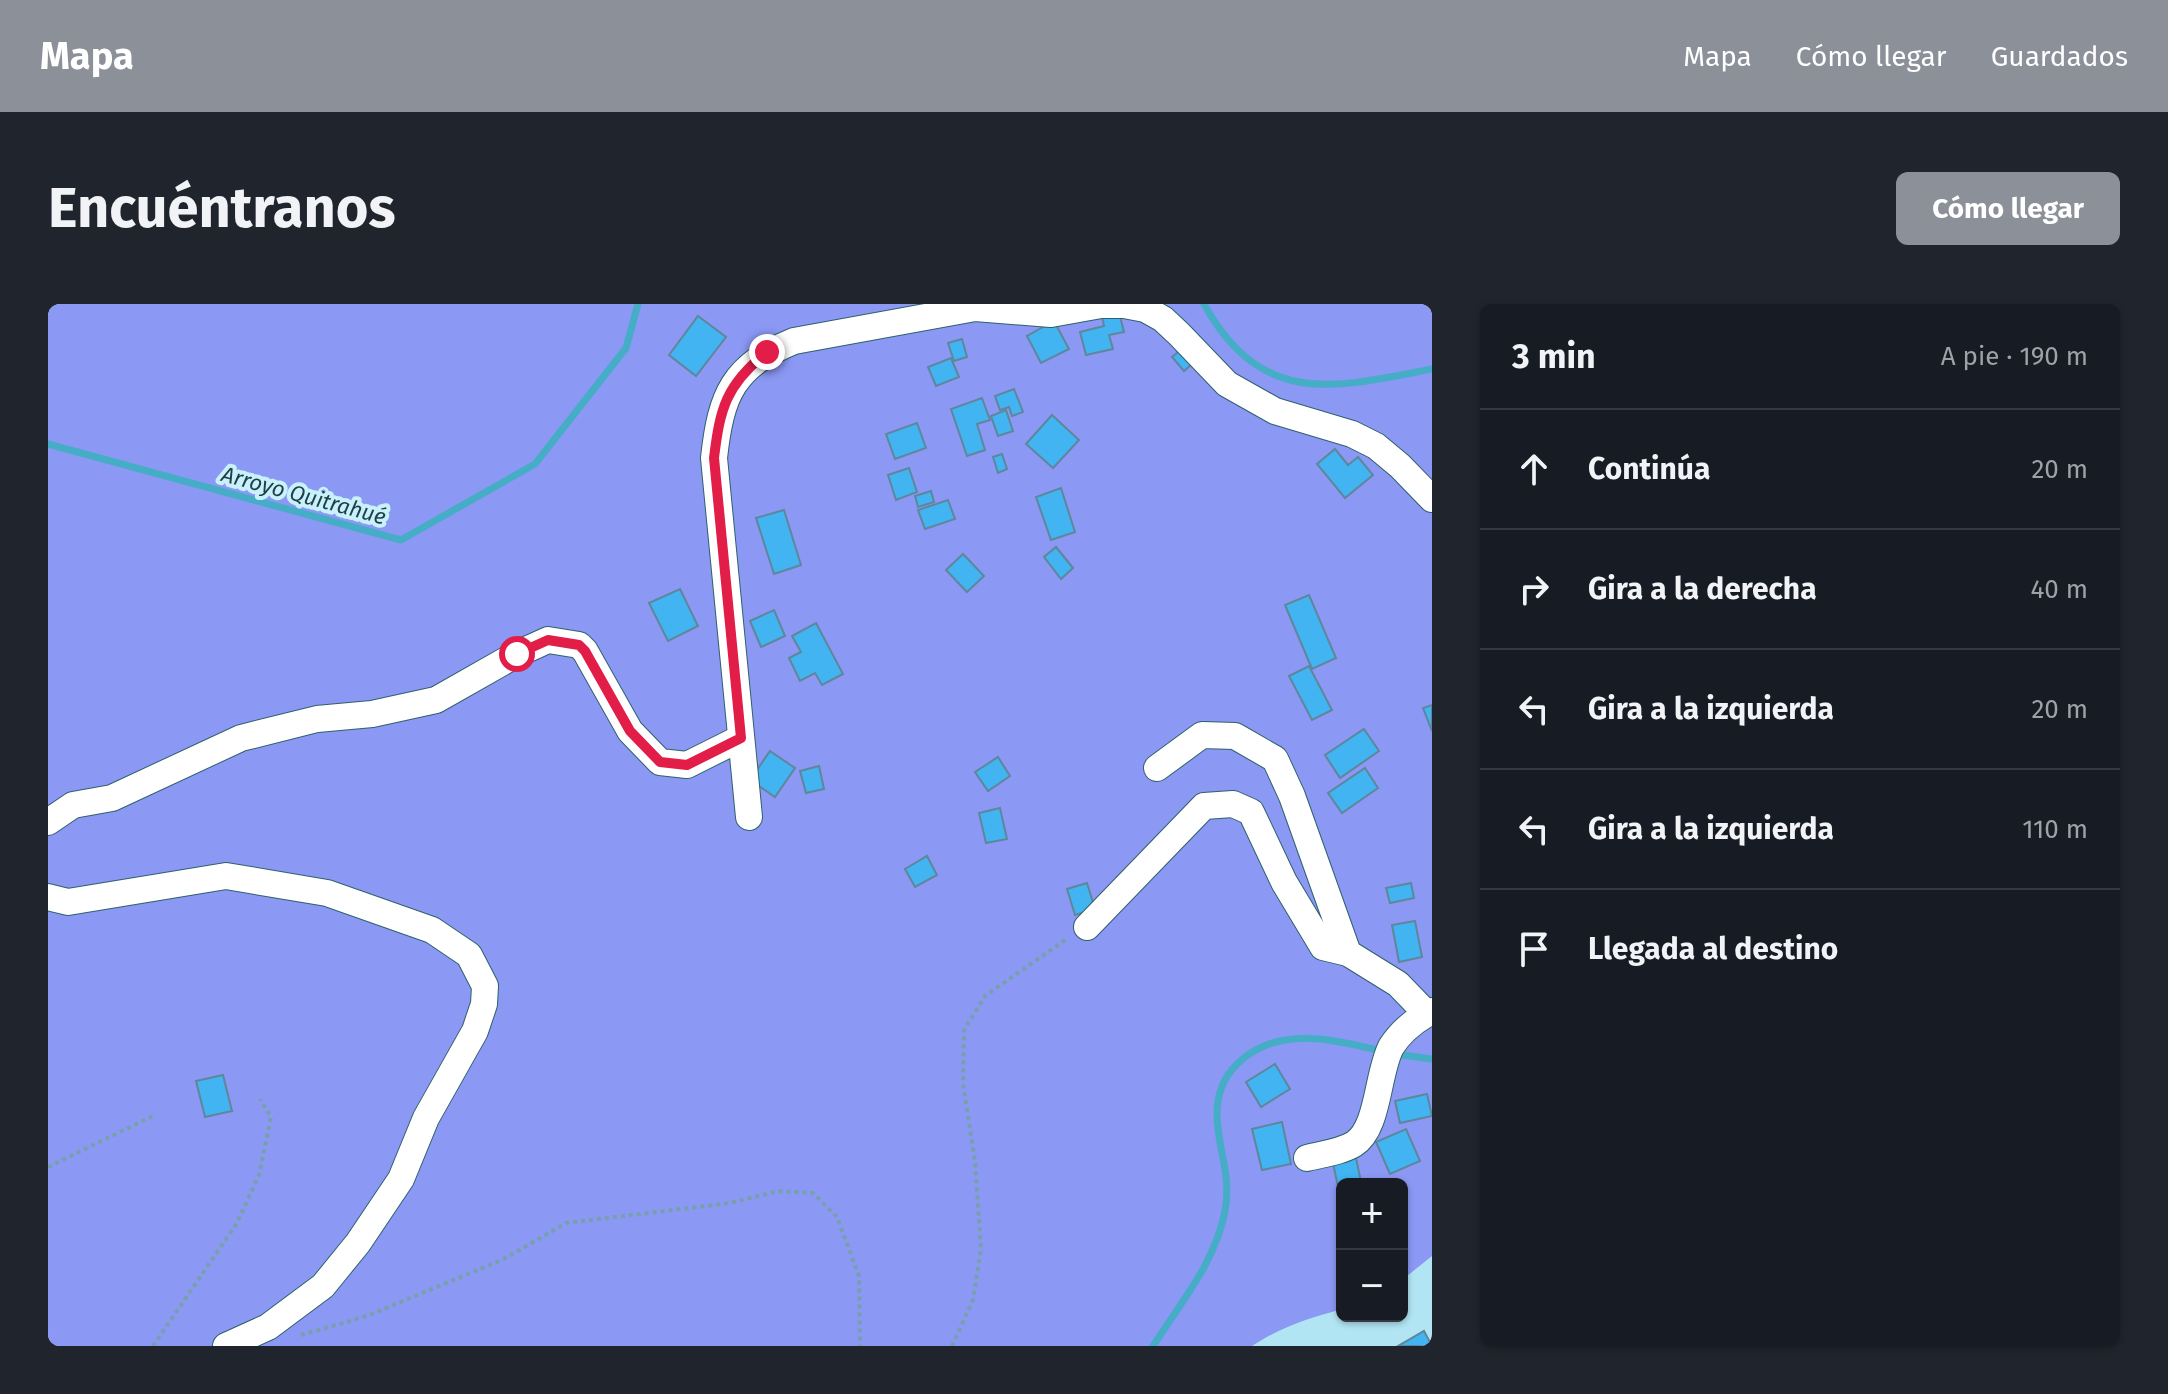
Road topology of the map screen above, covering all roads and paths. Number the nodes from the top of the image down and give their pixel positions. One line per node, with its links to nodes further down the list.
1 (1432, 499): 2 (street)
2 (741, 738): 4 (street); 5 (street)
3 (1157, 768): 8 (street)
4 (749, 817)
5 (48, 822)
6 (48, 897): 16 (street)
7 (1087, 927): 8 (street); 18 (path)
8 (1348, 953): 9 (street)
9 (1430, 1012): 12 (street)
10 (260, 1099): 15 (path)
11 (155, 1115): 13 (path)
12 (1307, 1158)
13 (48, 1167)
14 (301, 1335): 17 (path)
15 (153, 1346)
16 (226, 1346)
17 (860, 1346)
18 (952, 1346)

